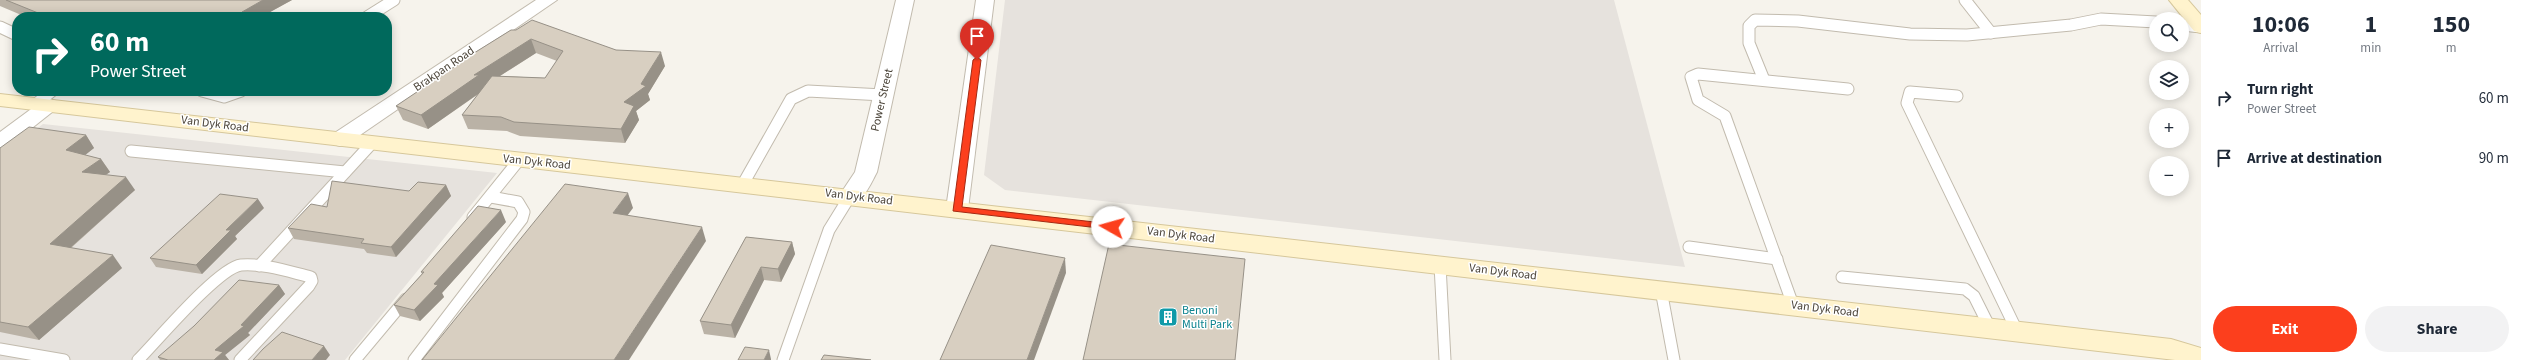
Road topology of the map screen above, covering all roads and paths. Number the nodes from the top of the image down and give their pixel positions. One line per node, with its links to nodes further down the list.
1 (394, 0): 7 (lane)
2 (548, 0): 19 (street, Brakpan Road)
3 (905, 0): 15 (street, Power Street)
4 (985, 0): 28 (street)
5 (1965, 0): 12 (lane)
6 (2178, 0): 9 (main road)
7 (376, 12)
8 (2149, 22): 12 (lane)
9 (2196, 23)
10 (0, 27): 11 (lane)
11 (12, 33)
12 (1991, 33): 13 (lane)
13 (1764, 80): 14 (lane); 31 (lane)
14 (1848, 89)
15 (883, 95): 25 (lane); 26 (street, Power Street)
16 (1957, 96): 39 (lane)
17 (0, 100): 18 (main road, Van Dyk Road)
18 (46, 100): 19 (main road, Van Dyk Road); 20 (street)
19 (340, 139): 21 (main road, Van Dyk Road)
20 (0, 142)
21 (372, 143): 23 (main road, Van Dyk Road); 24 (lane)
22 (131, 151): 24 (lane)
23 (519, 160): 25 (main road, Van Dyk Road); 27 (lane)
24 (345, 172): 33 (lane)
25 (743, 184): 26 (main road, Van Dyk Road)
26 (850, 196): 28 (main road, Van Dyk Road); 47 (lane)
27 (490, 197): 29 (lane); 46 (lane)
28 (957, 209): 32 (main road, Van Dyk Road)
29 (464, 228)
30 (1688, 247): 31 (lane)
31 (1776, 258): 37 (lane)
32 (1440, 265): 36 (main road, Van Dyk Road); 48 (lane)
33 (259, 266): 43 (lane); 44 (lane)
34 (1842, 277): 38 (lane)
35 (415, 288): 45 (lane)
36 (1661, 290): 37 (main road, Van Dyk Road); 49 (lane)
37 (1792, 305): 38 (main road, Van Dyk Road)
38 (1990, 328): 39 (main road, Van Dyk Road)
39 (2017, 331): 41 (main road, Van Dyk Road)
40 (0, 350): 42 (lane)
41 (2201, 356)
42 (64, 360)
43 (138, 360)
44 (240, 360)
45 (355, 360)
46 (414, 360)
47 (784, 360)
48 (1445, 360)
49 (1674, 360)

